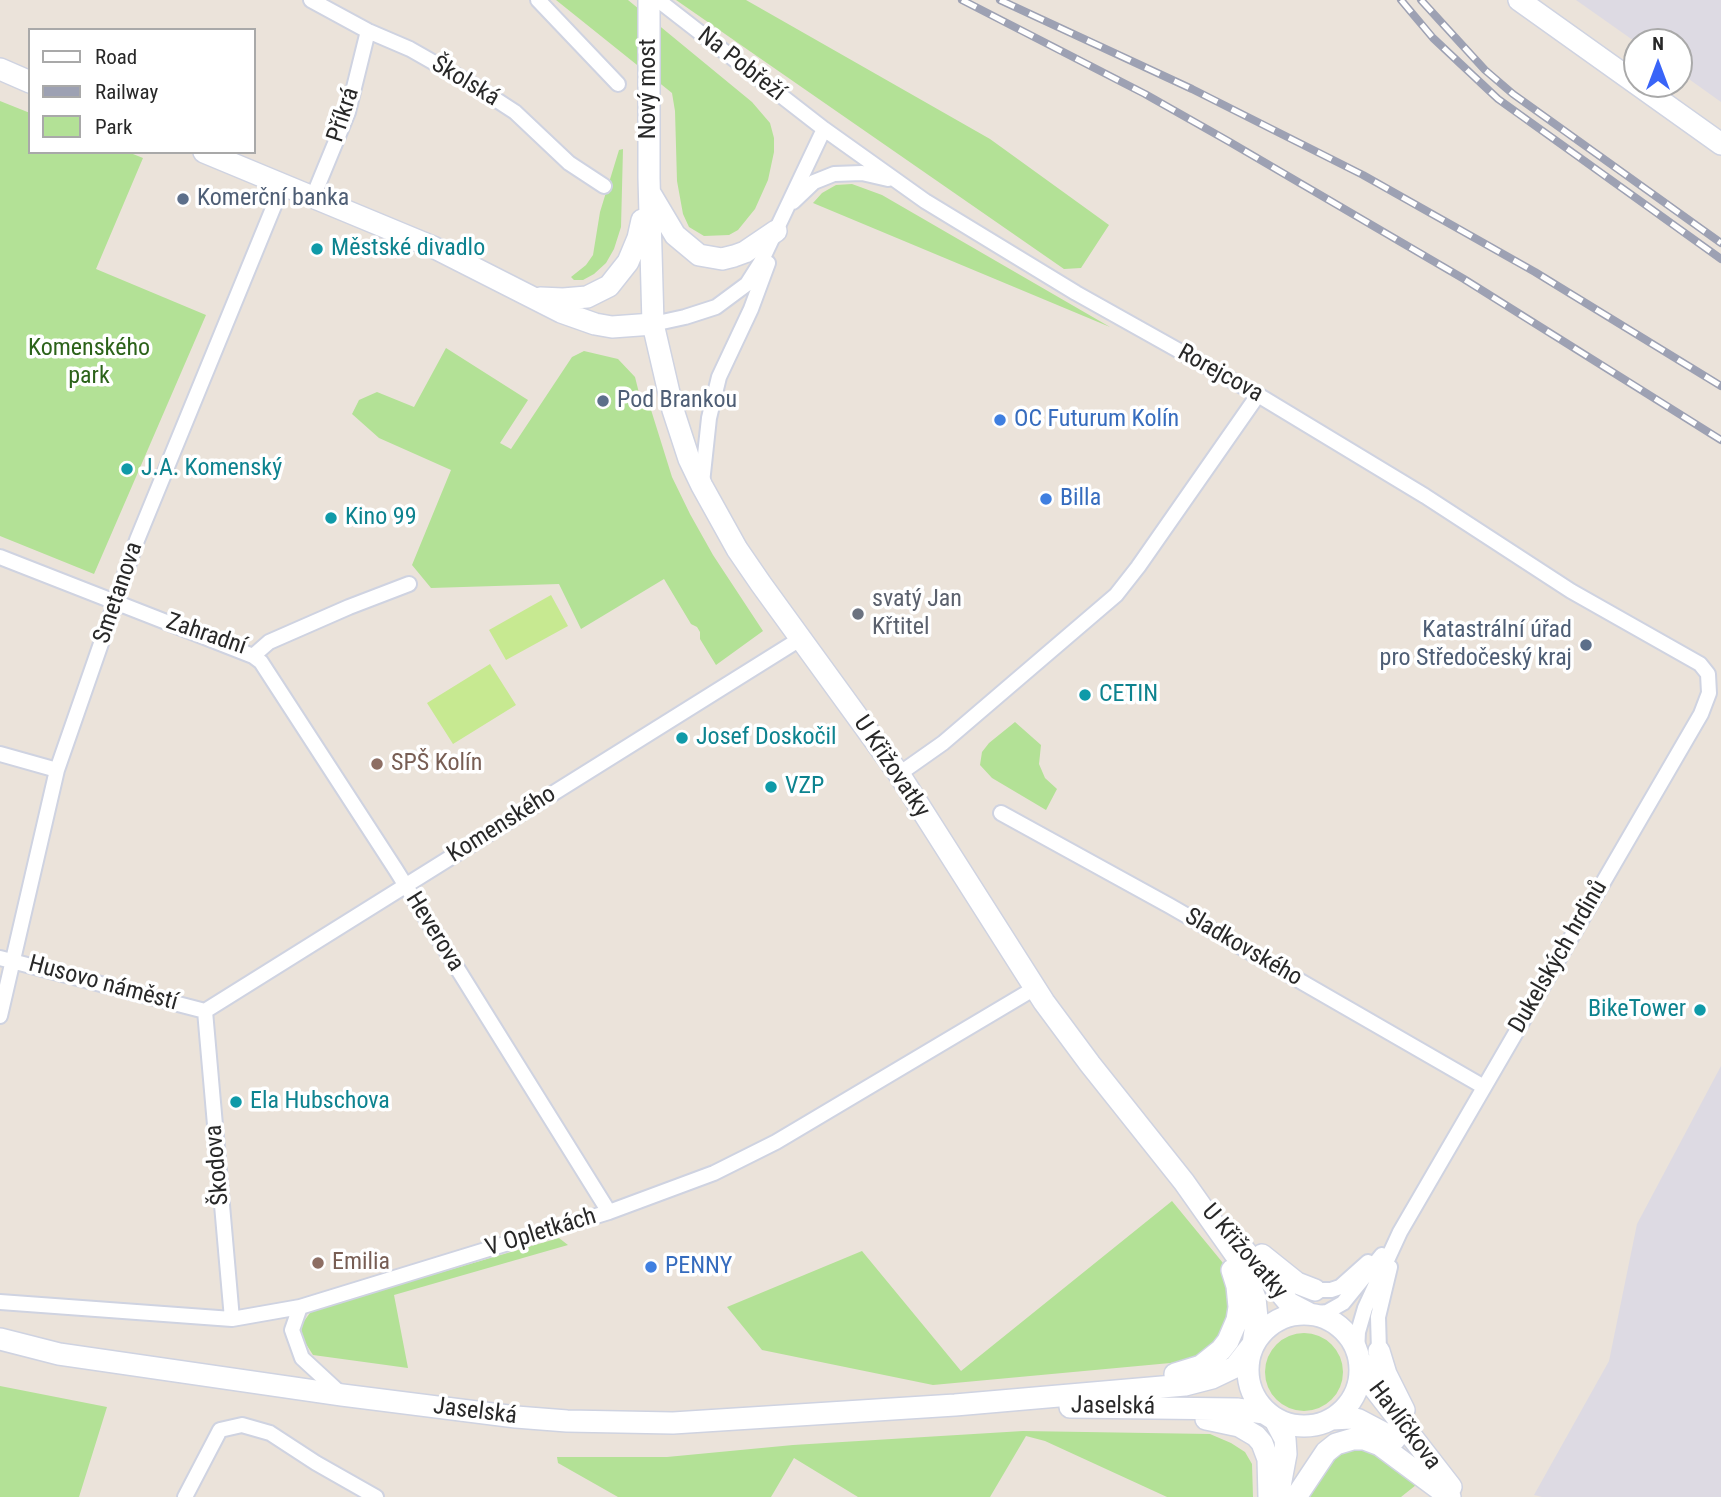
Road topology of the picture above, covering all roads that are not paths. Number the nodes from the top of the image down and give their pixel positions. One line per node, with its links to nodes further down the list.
1 (311, 0): 6 (street, Školská)
2 (538, 0): 9 (street)
3 (649, 0): 15 (street, Nový most)
4 (658, 0): 10 (street, Na Pobřeží)
5 (1519, 0): 11 (street)
6 (368, 31): 16 (street, Školská); 17 (street, Příkrá)
7 (0, 69): 8 (street)
8 (28, 81)
9 (618, 84)
10 (824, 129): 13 (street, Rorejcova); 18 (street)
11 (1721, 144)
12 (209, 154): 14 (street)
13 (897, 182): 18 (street); 21 (street, Rorejcova)
14 (283, 184): 17 (street); 25 (street, Smetanova)
15 (649, 185): 18 (street); 19 (street); 20 (street, U Křižovatky)
16 (604, 186)
17 (313, 197): 19 (street)
18 (780, 222): 20 (street); 22 (street)
19 (532, 298): 20 (street)
20 (653, 324): 22 (street, U Křižovatky)
21 (1258, 395): 28 (street, Rorejcova); 31 (street)
22 (702, 486): 26 (street, U Křižovatky)
23 (0, 556): 25 (street, Zahradní)
24 (409, 584): 27 (street, Zahradní)
25 (116, 602): 27 (street, Zahradní); 30 (street, Smetanova)
26 (800, 639): 31 (street, U Křižovatky); 33 (street, Komenského)
27 (253, 656): 33 (street, Heverova)
28 (1715, 680): 38 (street, Dukelských hrdinů)
29 (0, 754): 30 (street)
30 (57, 770): 34 (street, Smetanova)
31 (899, 774): 35 (street, U Křižovatky)
32 (1001, 813): 38 (street, Sladkovského)
33 (405, 886): 36 (street, Komenského); 40 (street, Heverova)
34 (6, 959): 36 (street, Husovo náměstí); 37 (street, Smetanova)
35 (1035, 988): 39 (street, U Křižovatky); 40 (street, V Opletkách)
36 (205, 1011): 46 (street, Škodova)
37 (0, 1016)
38 (1484, 1087): 41 (street, Dukelských hrdinů)
39 (1184, 1182): 42 (street); 45 (street, U Křižovatky); 48 (street, U Křižovatky); 52 (street)
40 (608, 1212): 44 (street, V Opletkách)
41 (1400, 1232): 42 (street, Dukelských hrdinů); 45 (street, Dukelských hrdinů); 49 (street, Dukelských hrdinů); 50 (street, Dukelských hrdinů)
42 (1315, 1290)
43 (0, 1301): 46 (street, V Opletkách)
44 (300, 1307): 46 (street, V Opletkách); 51 (street)
45 (1310, 1314): 48 (street); 50 (street)
46 (232, 1319)
47 (0, 1339): 51 (street, Jaselská)
48 (1253, 1345): 52 (street, Jaselská); 53 (street)
49 (1379, 1351): 61 (street)
50 (1357, 1352): 54 (street); 61 (street, Havlíčkova)
51 (342, 1395): 52 (street, Jaselská)
52 (1079, 1401): 53 (street, Jaselská); 57 (street)
53 (1270, 1415): 54 (street); 58 (street)
54 (1332, 1419): 59 (street); 61 (street, Havlíčkova)
55 (185, 1497): 56 (street)
56 (376, 1497)
57 (1269, 1497)
58 (1278, 1497)
59 (1289, 1497)
60 (1296, 1497): 61 (street)
61 (1456, 1497)

